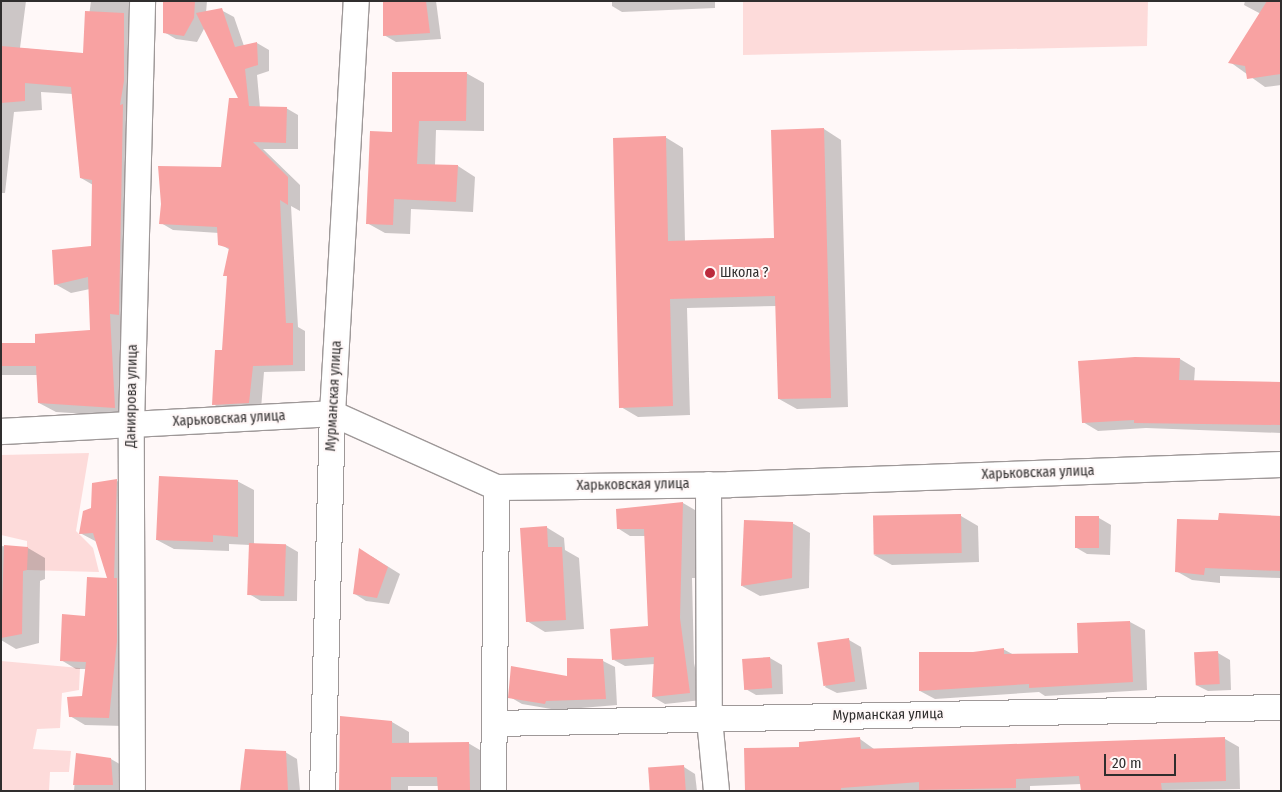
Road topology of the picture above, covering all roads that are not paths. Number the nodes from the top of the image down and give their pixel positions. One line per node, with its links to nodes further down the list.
1 (142, 1): 4 (street, Даниярова улица)
2 (356, 1): 3 (street, Мурманская улица)
3 (332, 413): 4 (street, Харьковская улица); 8 (street, Харьковская улица); 13 (street, Мурманская улица)
4 (131, 425): 5 (street, Харьковская улица); 12 (street, Даниярова улица)
5 (1, 430)
6 (1281, 464): 7 (street, Харьковская улица)
7 (708, 484): 8 (street, Харьковская улица); 10 (street)
8 (496, 487): 11 (street)
9 (1281, 707): 10 (street, Мурманская улица)
10 (709, 719): 11 (street, Мурманская улица); 15 (street)
11 (494, 724): 14 (street)
12 (132, 791)
13 (322, 791)
14 (493, 791)
15 (716, 791)

